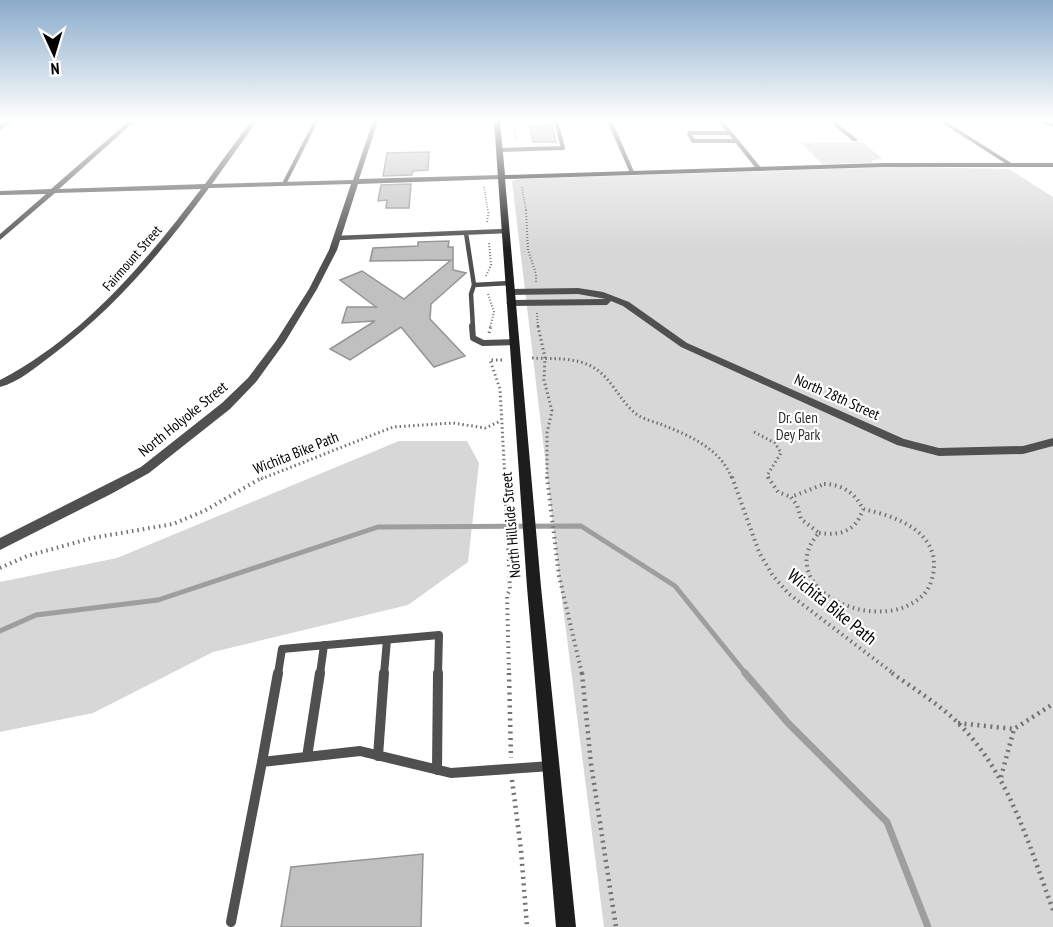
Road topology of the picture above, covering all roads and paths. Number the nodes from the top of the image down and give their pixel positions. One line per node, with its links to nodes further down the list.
1 (83, 164): 19 (street)
2 (222, 164): 18 (street, Fairmount Street)
3 (294, 164): 17 (lane)
4 (361, 164): 14 (street, North Holyoke Street)
5 (500, 164): 13 (main road, North Hillside Street)
6 (629, 164): 12 (street)
7 (755, 164): 11 (street)
8 (1010, 164): 10 (street)
9 (1053, 165): 10 (main road)
10 (1013, 166): 11 (main road)
11 (760, 170): 12 (main road)
12 (633, 173): 13 (main road)
13 (501, 177): 14 (street); 21 (main road, North Hillside Street)
14 (356, 181): 17 (street); 25 (street, North Holyoke Street)
15 (519, 182): 29 (path)
16 (486, 183): 22 (path)
17 (284, 184): 18 (street)
18 (206, 186): 19 (street); 39 (street, Fairmount Street)
19 (53, 191): 20 (street); 24 (street)
20 (0, 193)
21 (506, 231): 22 (lane); 28 (main road, North Hillside Street)
22 (485, 232): 23 (lane); 27 (path)
23 (466, 233): 25 (lane); 26 (lane)
24 (0, 238)
25 (337, 238): 46 (street, North Holyoke Street)
26 (474, 285): 27 (lane); 34 (lane)
27 (486, 285): 28 (lane); 34 (path)
28 (510, 288): 29 (street, North 28th Street); 31 (main road, North Hillside Street)
29 (536, 291): 32 (street, North 28th Street)
30 (537, 302): 31 (street); 32 (street); 36 (path)
31 (511, 303): 33 (main road, North Hillside Street)
32 (626, 304): 42 (street, North 28th Street)
33 (514, 342): 34 (lane); 57 (main road, North Hillside Street)
34 (487, 343): 37 (path)
35 (532, 358): 36 (path, Wichita Bike Path)
36 (545, 358): 52 (path, Wichita Bike Path); 63 (path)
37 (490, 360): 38 (path); 40 (path)
38 (502, 360)
39 (0, 384)
40 (501, 421): 47 (path, Wichita Bike Path); 48 (path)
41 (754, 432): 43 (path)
42 (1053, 442)
43 (791, 497): 44 (path); 45 (path)
44 (862, 509): 45 (path); 45 (path)
45 (819, 533)
46 (0, 544)
47 (0, 568)
48 (510, 590)
49 (387, 640): 50 (lane); 54 (lane); 58 (lane)
50 (324, 645): 55 (lane); 56 (lane)
51 (1053, 704): 53 (path)
52 (958, 723): 53 (path); 59 (path, Wichita Bike Path)
53 (1014, 729): 59 (path)
54 (378, 756): 55 (lane); 58 (lane)
55 (307, 757): 56 (lane)
56 (262, 762): 61 (lane)
57 (551, 766): 58 (lane); 62 (main road, North Hillside Street)
58 (437, 770)
59 (1001, 778): 60 (path, Wichita Bike Path)
60 (1053, 910)
61 (231, 922)
62 (566, 927)
63 (616, 927)

